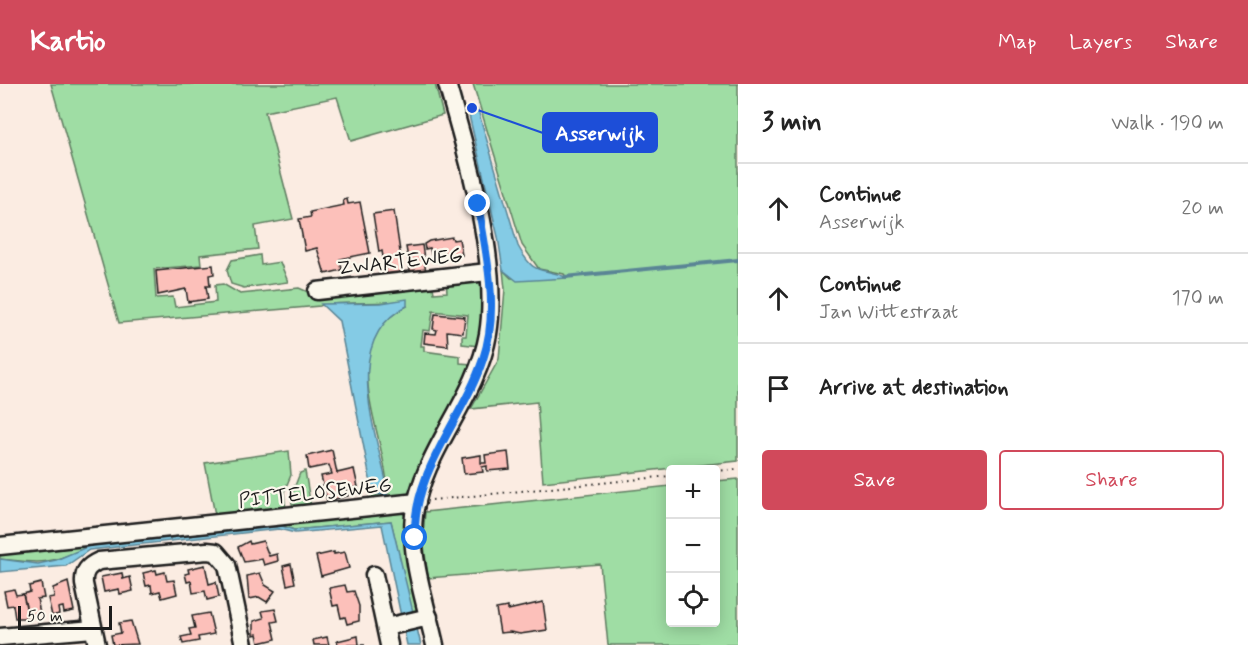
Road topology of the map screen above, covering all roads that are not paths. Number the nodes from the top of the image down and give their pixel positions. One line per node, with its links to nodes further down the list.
1 (447, 84): 2 (street)
2 (488, 272): 3 (street, ZWARTEWEG); 4 (street)
3 (317, 291)
4 (417, 502): 5 (street, PITTELOSEWEG); 7 (street)
5 (0, 546)
6 (374, 575): 8 (street)
7 (424, 618): 8 (street); 13 (street)
8 (391, 626): 12 (street)
9 (0, 637): 10 (street)
10 (95, 637): 11 (street)
11 (244, 645)
12 (389, 645)
13 (435, 645)

